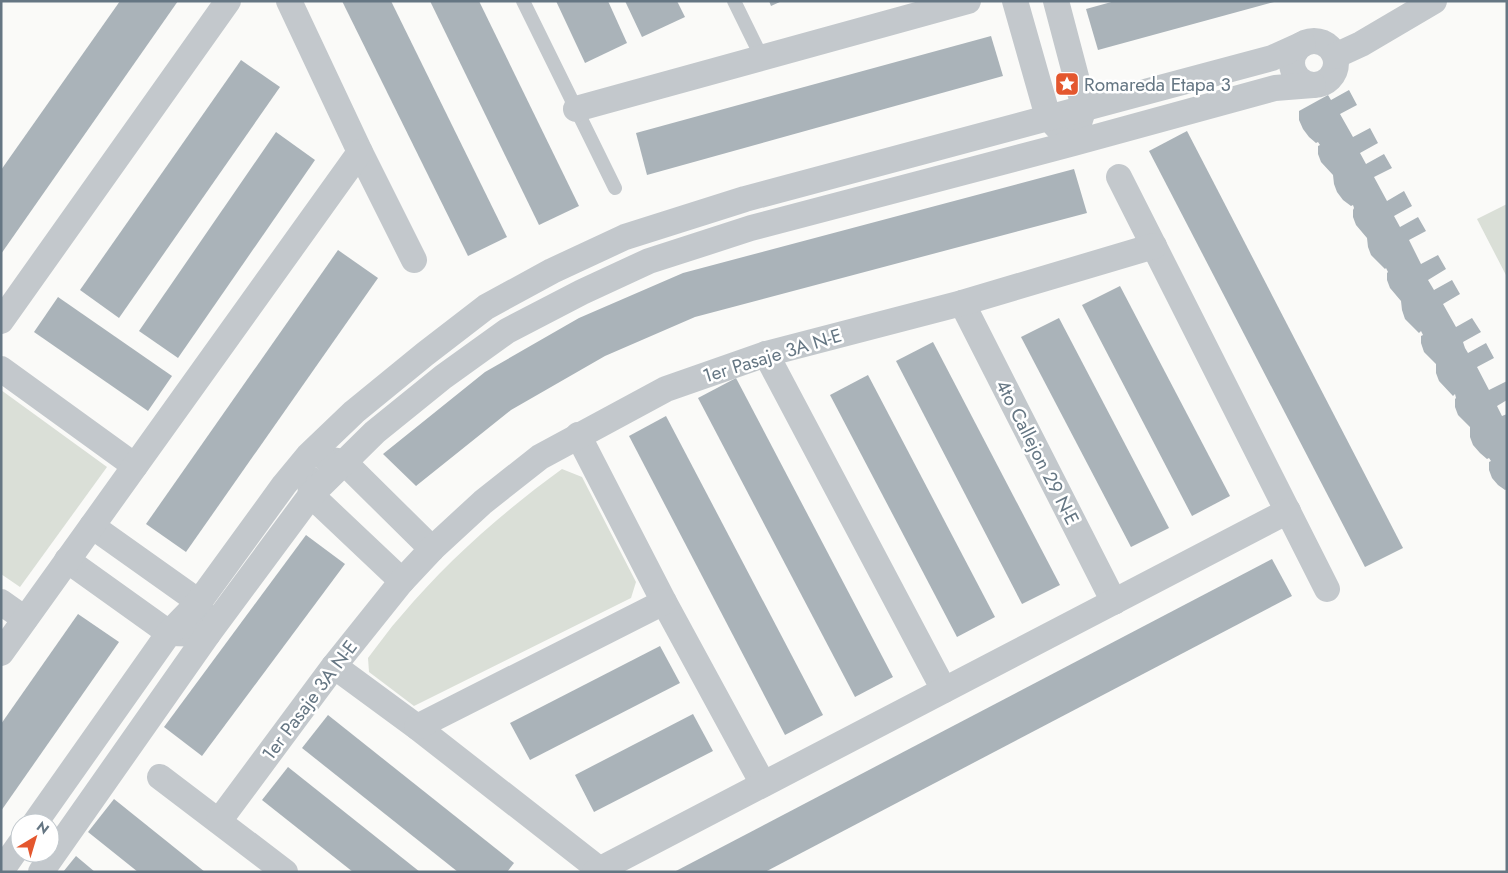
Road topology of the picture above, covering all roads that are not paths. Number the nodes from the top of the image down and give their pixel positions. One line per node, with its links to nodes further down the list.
1 (228, 1): 23 (street)
2 (289, 1): 17 (street)
3 (523, 1): 14 (lane)
4 (734, 1): 11 (lane)
5 (1015, 1): 15 (street)
6 (1056, 1): 13 (street)
7 (1434, 1): 10 (street)
8 (961, 2): 11 (street)
9 (1303, 44): 10 (street); 12 (street); 13 (street)
10 (1335, 56): 12 (street)
11 (762, 58): 14 (street)
12 (1313, 85): 16 (street)
13 (1084, 107): 15 (street); 16 (street)
14 (576, 109): 19 (lane)
15 (1048, 117): 16 (street); 27 (street)
16 (1074, 143): 28 (street)
17 (360, 152): 21 (street); 29 (street)
18 (1119, 177): 20 (street)
19 (615, 188)
20 (1154, 246): 22 (street, 1er Pasaje 3A N-E); 31 (street)
21 (414, 260)
22 (962, 303): 24 (street, 1er Pasaje 3A N-E); 40 (street, 4to Callejon 29 N-E)
23 (1, 321)
24 (766, 354): 26 (street, 1er Pasaje 3A N-E); 46 (street)
25 (1, 370): 29 (street)
26 (578, 435): 33 (street, 1er Pasaje 3A N-E); 39 (street)
27 (308, 456): 28 (street); 30 (street); 38 (street)
28 (344, 462): 30 (street); 33 (street)
29 (135, 466): 32 (street)
30 (311, 495): 35 (street); 43 (street)
31 (1288, 511): 36 (street); 40 (street)
32 (92, 526): 34 (street); 38 (street)
33 (432, 549): 35 (street, 1er Pasaje 3A N-E)
34 (67, 560): 41 (street); 42 (street)
35 (402, 581): 45 (street, 1er Pasaje 3A N-E)
36 (1327, 590)
37 (1, 602): 41 (street)
38 (198, 602): 42 (street); 43 (street)
39 (664, 602): 47 (street); 49 (street)
40 (1114, 602): 46 (street)
41 (25, 619): 44 (street)
42 (169, 633): 43 (street); 50 (street)
43 (208, 634): 55 (street)
44 (1, 653)
45 (334, 666): 47 (street); 51 (street, 1er Pasaje 3A N-E)
46 (944, 690): 49 (street)
47 (417, 727): 54 (street)
48 (160, 777): 51 (street)
49 (763, 784): 54 (street)
50 (42, 813)
51 (218, 821): 56 (street)
52 (10, 858): 53 (street)
53 (1, 871)
54 (597, 871)
55 (41, 872)
56 (285, 872)

